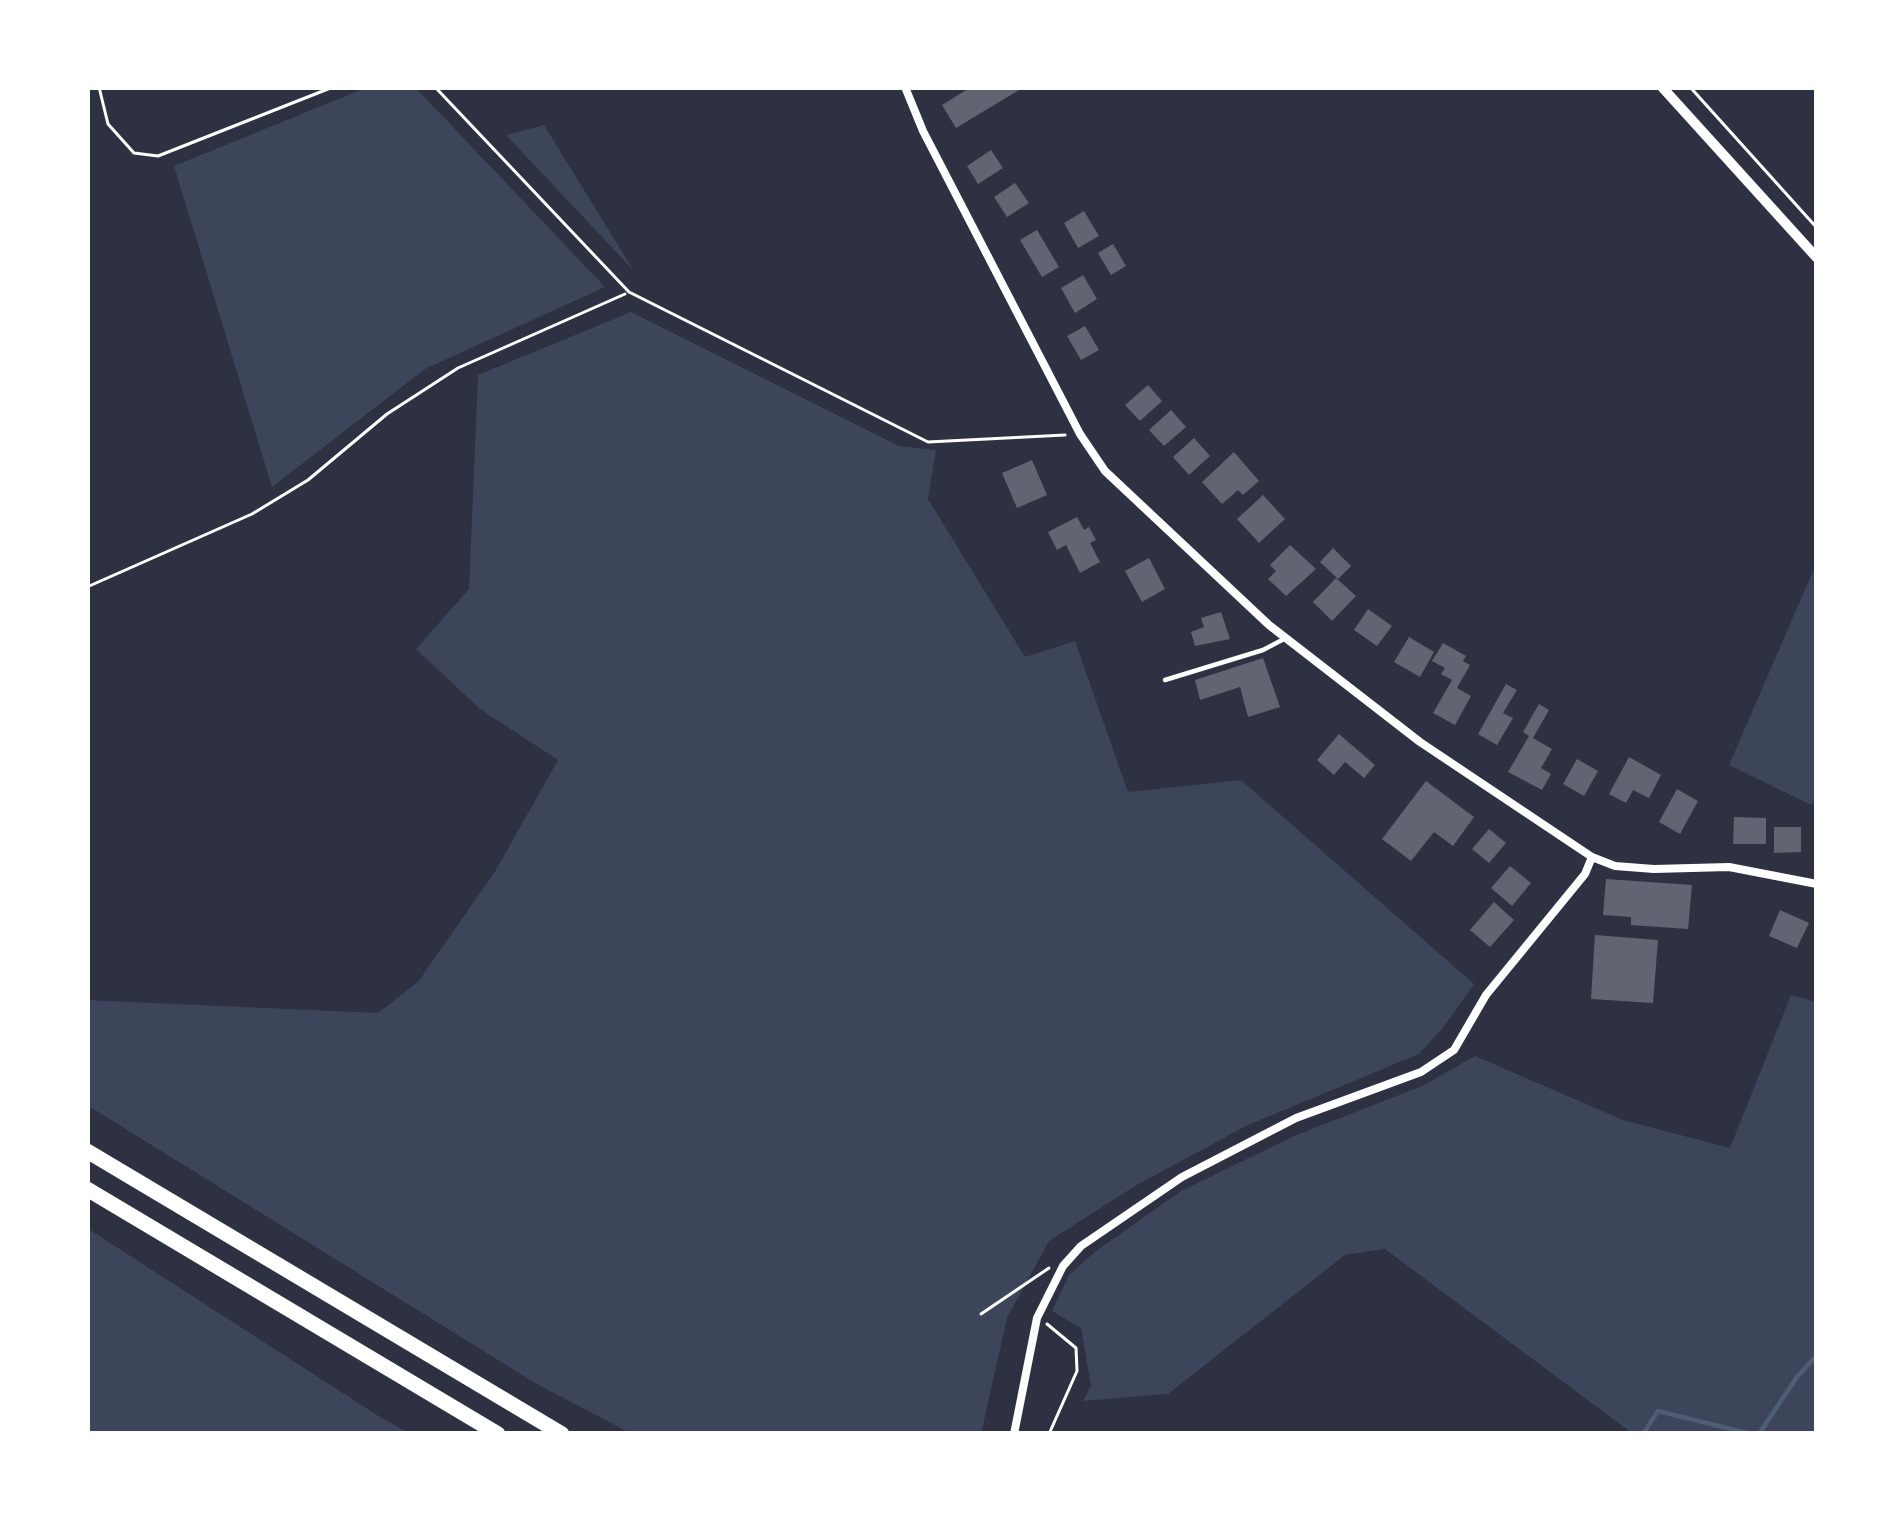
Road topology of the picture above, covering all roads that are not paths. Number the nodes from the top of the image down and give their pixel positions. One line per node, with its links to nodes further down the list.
1 (905, 87): 4 (street)
2 (1663, 87): 3 (street)
3 (1817, 258)
4 (1286, 638): 5 (lane); 6 (street)
5 (1165, 680)
6 (1592, 856): 7 (street); 12 (street)
7 (1817, 884)
8 (87, 1151): 11 (highway)
9 (87, 1189): 10 (highway)
10 (498, 1434)
11 (562, 1434)
12 (1014, 1434)

